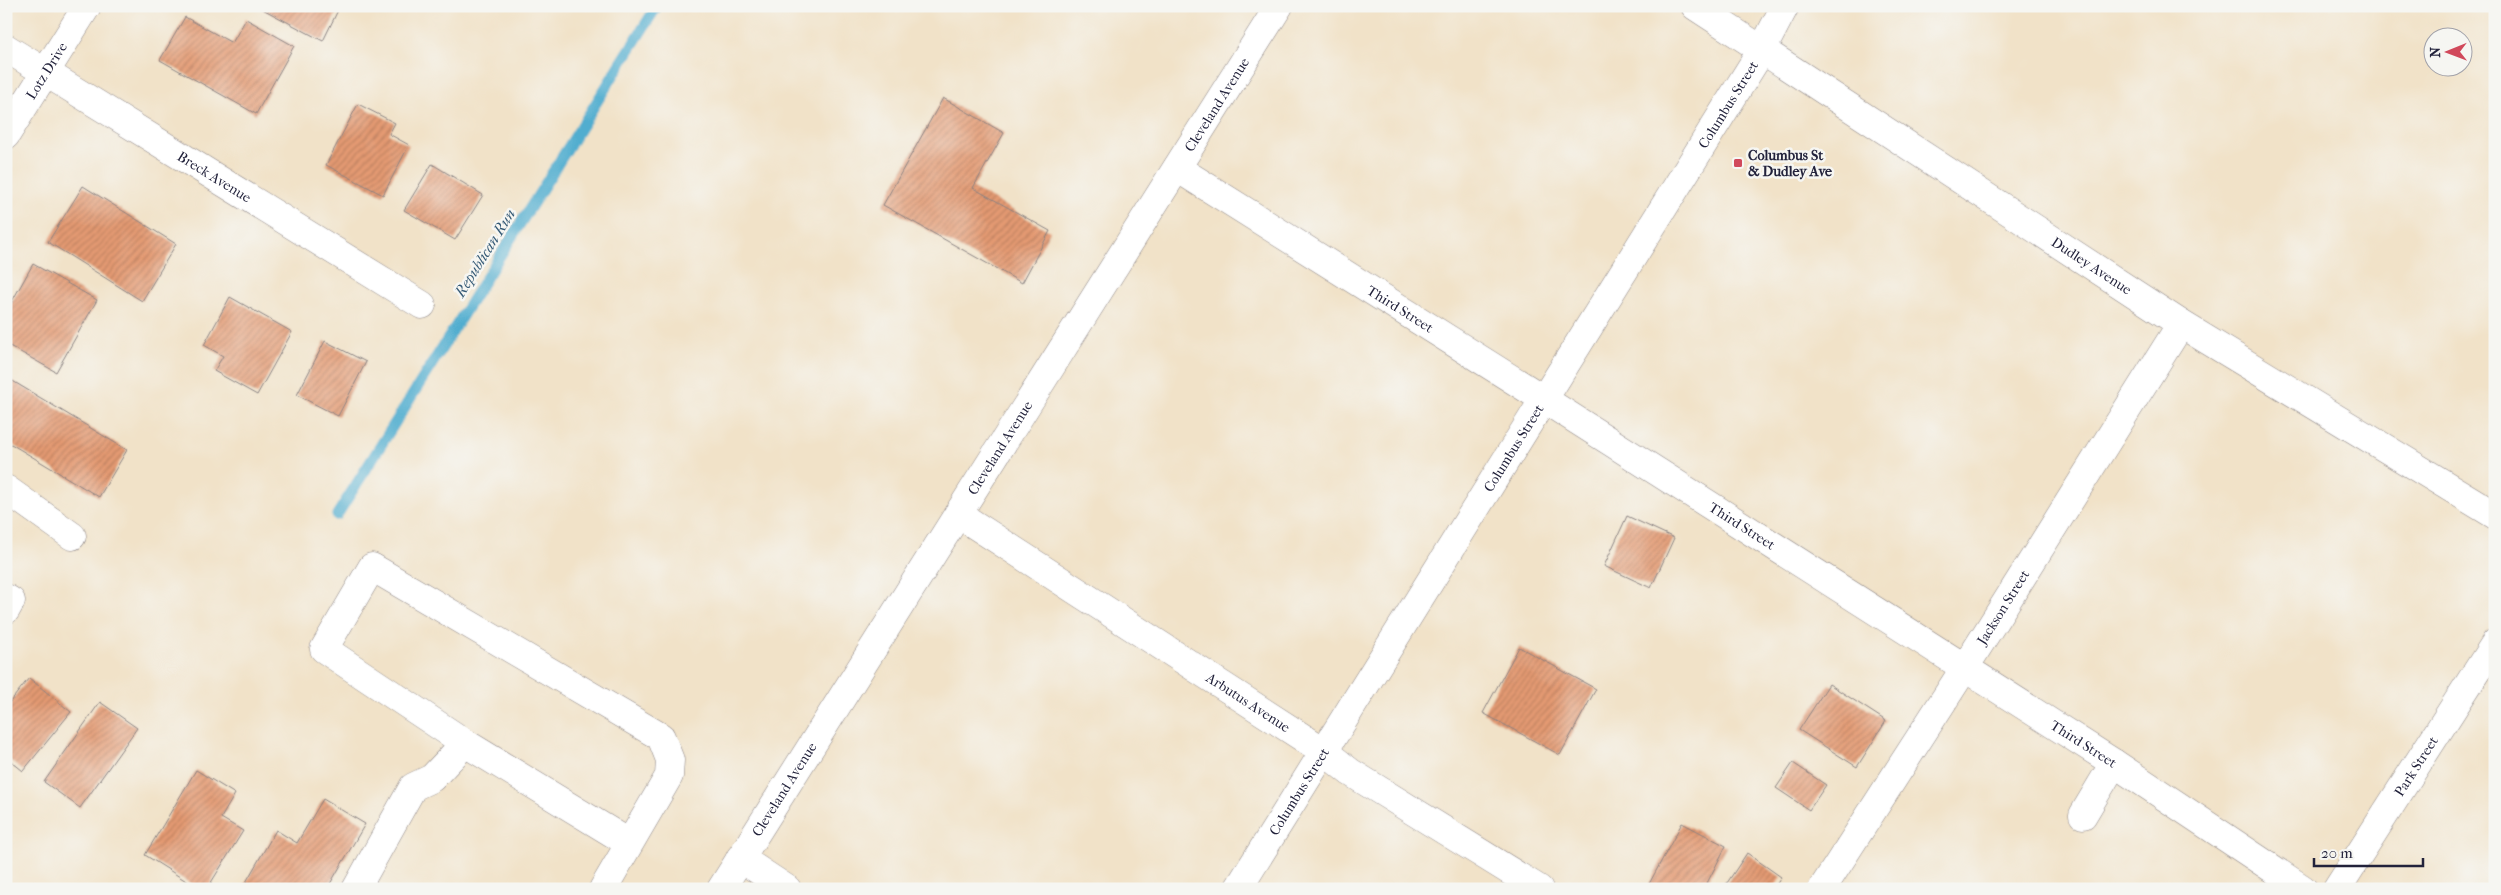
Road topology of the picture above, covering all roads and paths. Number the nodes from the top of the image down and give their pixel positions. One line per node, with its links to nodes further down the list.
1 (87, 6): 7 (street, Lotz Drive)
2 (1279, 6): 9 (street, Cleveland Avenue)
3 (1695, 6): 6 (street, Dudley Avenue)
4 (1785, 6): 6 (street, Columbus Street)
5 (6, 48): 7 (street, Breck Avenue)
6 (1762, 50): 11 (street, Dudley Avenue); 12 (street, Columbus Street)
7 (46, 72): 8 (street, Lotz Drive); 10 (street, Breck Avenue)
8 (6, 135)
9 (1177, 168): 12 (street, Third Street); 14 (street, Cleveland Avenue)
10 (422, 305)
11 (2181, 324): 15 (street, Dudley Avenue); 20 (street, Jackson Street)
12 (1546, 400): 20 (street, Third Street); 22 (street, Columbus Street)
13 (6, 489): 16 (street)
14 (958, 514): 22 (street, Arbutus Avenue); 26 (street, Cleveland Avenue)
15 (2495, 515)
16 (72, 536)
17 (6, 598): 18 (street)
18 (6, 610)
19 (2495, 643): 35 (street, Park Street)
20 (1964, 669): 23 (street, Third Street); 33 (street, Jackson Street)
21 (465, 743): 25 (street); 25 (street); 27 (street)
22 (1325, 752): 31 (street, Columbus Street); 32 (street, Arbutus Avenue)
23 (2114, 763): 24 (street); 34 (street, Third Street)
24 (2083, 814)
25 (629, 843): 28 (street)
26 (740, 858): 29 (street, Cleveland Avenue); 30 (street)
27 (356, 889)
28 (603, 889)
29 (721, 889)
30 (787, 889)
31 (1238, 889)
32 (1539, 889)
33 (1822, 889)
34 (2302, 889)
35 (2337, 889)

